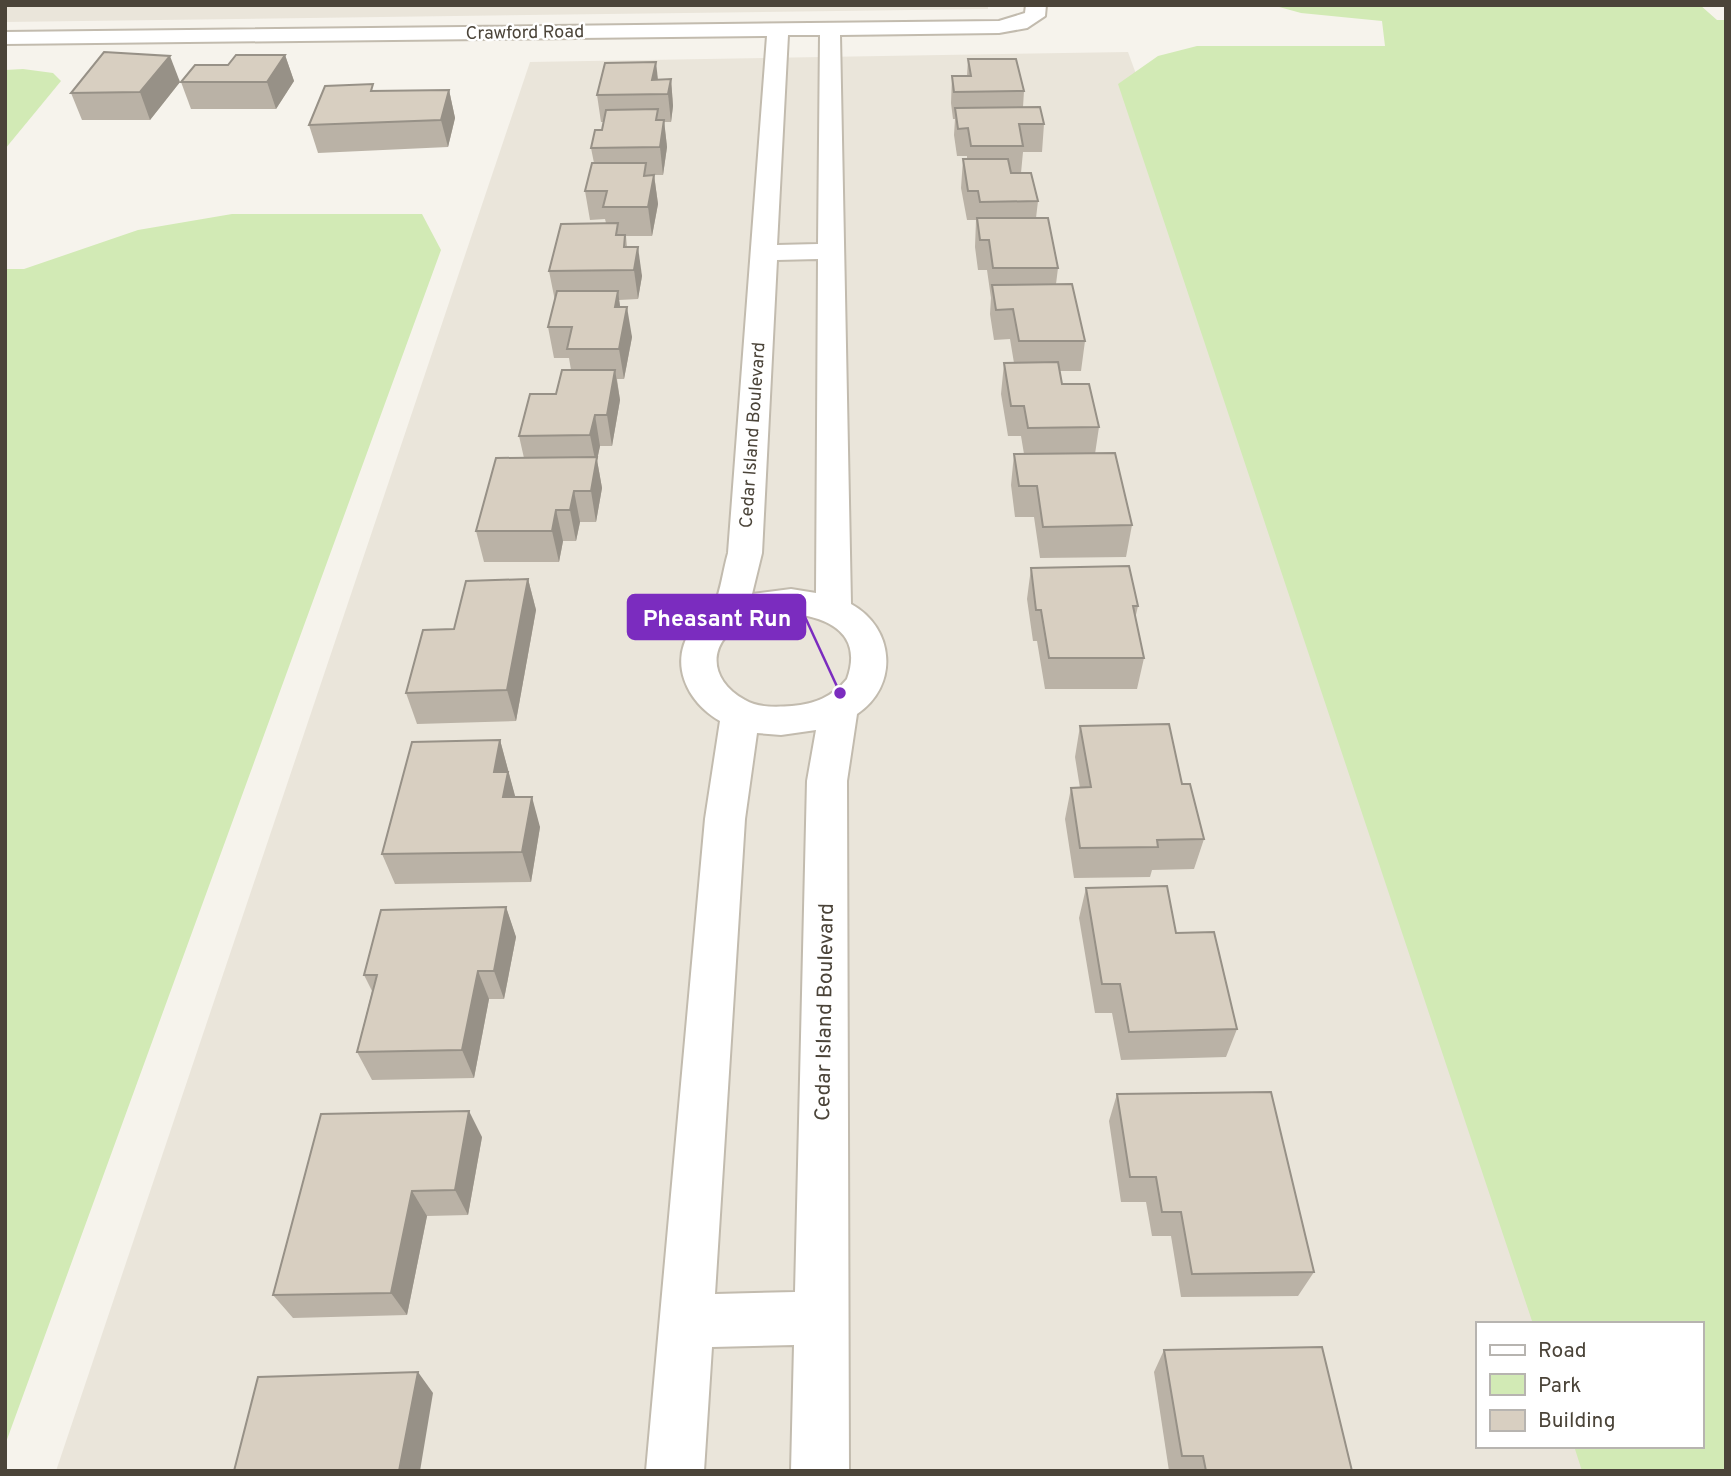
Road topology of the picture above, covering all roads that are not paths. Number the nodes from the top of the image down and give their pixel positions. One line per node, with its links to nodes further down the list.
1 (590, 5): 6 (street)
2 (1037, 8): 5 (street, Crawford Road)
3 (124, 16): 7 (street)
4 (778, 29): 5 (street, Crawford Road); 6 (street, Crawford Road); 10 (street, Cedar Island Boulevard)
5 (830, 29): 9 (street)
6 (583, 31): 7 (street, Crawford Road)
7 (105, 37): 8 (street, Crawford Road)
8 (5, 38)
9 (833, 251): 10 (street); 11 (street)
10 (763, 253): 12 (street, Cedar Island Boulevard)
11 (833, 611): 12 (street); 13 (street)
12 (729, 615): 14 (street)
13 (839, 706): 14 (street); 15 (street, Cedar Island Boulevard)
14 (740, 715): 16 (street)
15 (821, 1318): 16 (street); 18 (street, Cedar Island Boulevard)
16 (686, 1321): 17 (street)
17 (675, 1471)
18 (820, 1471)

